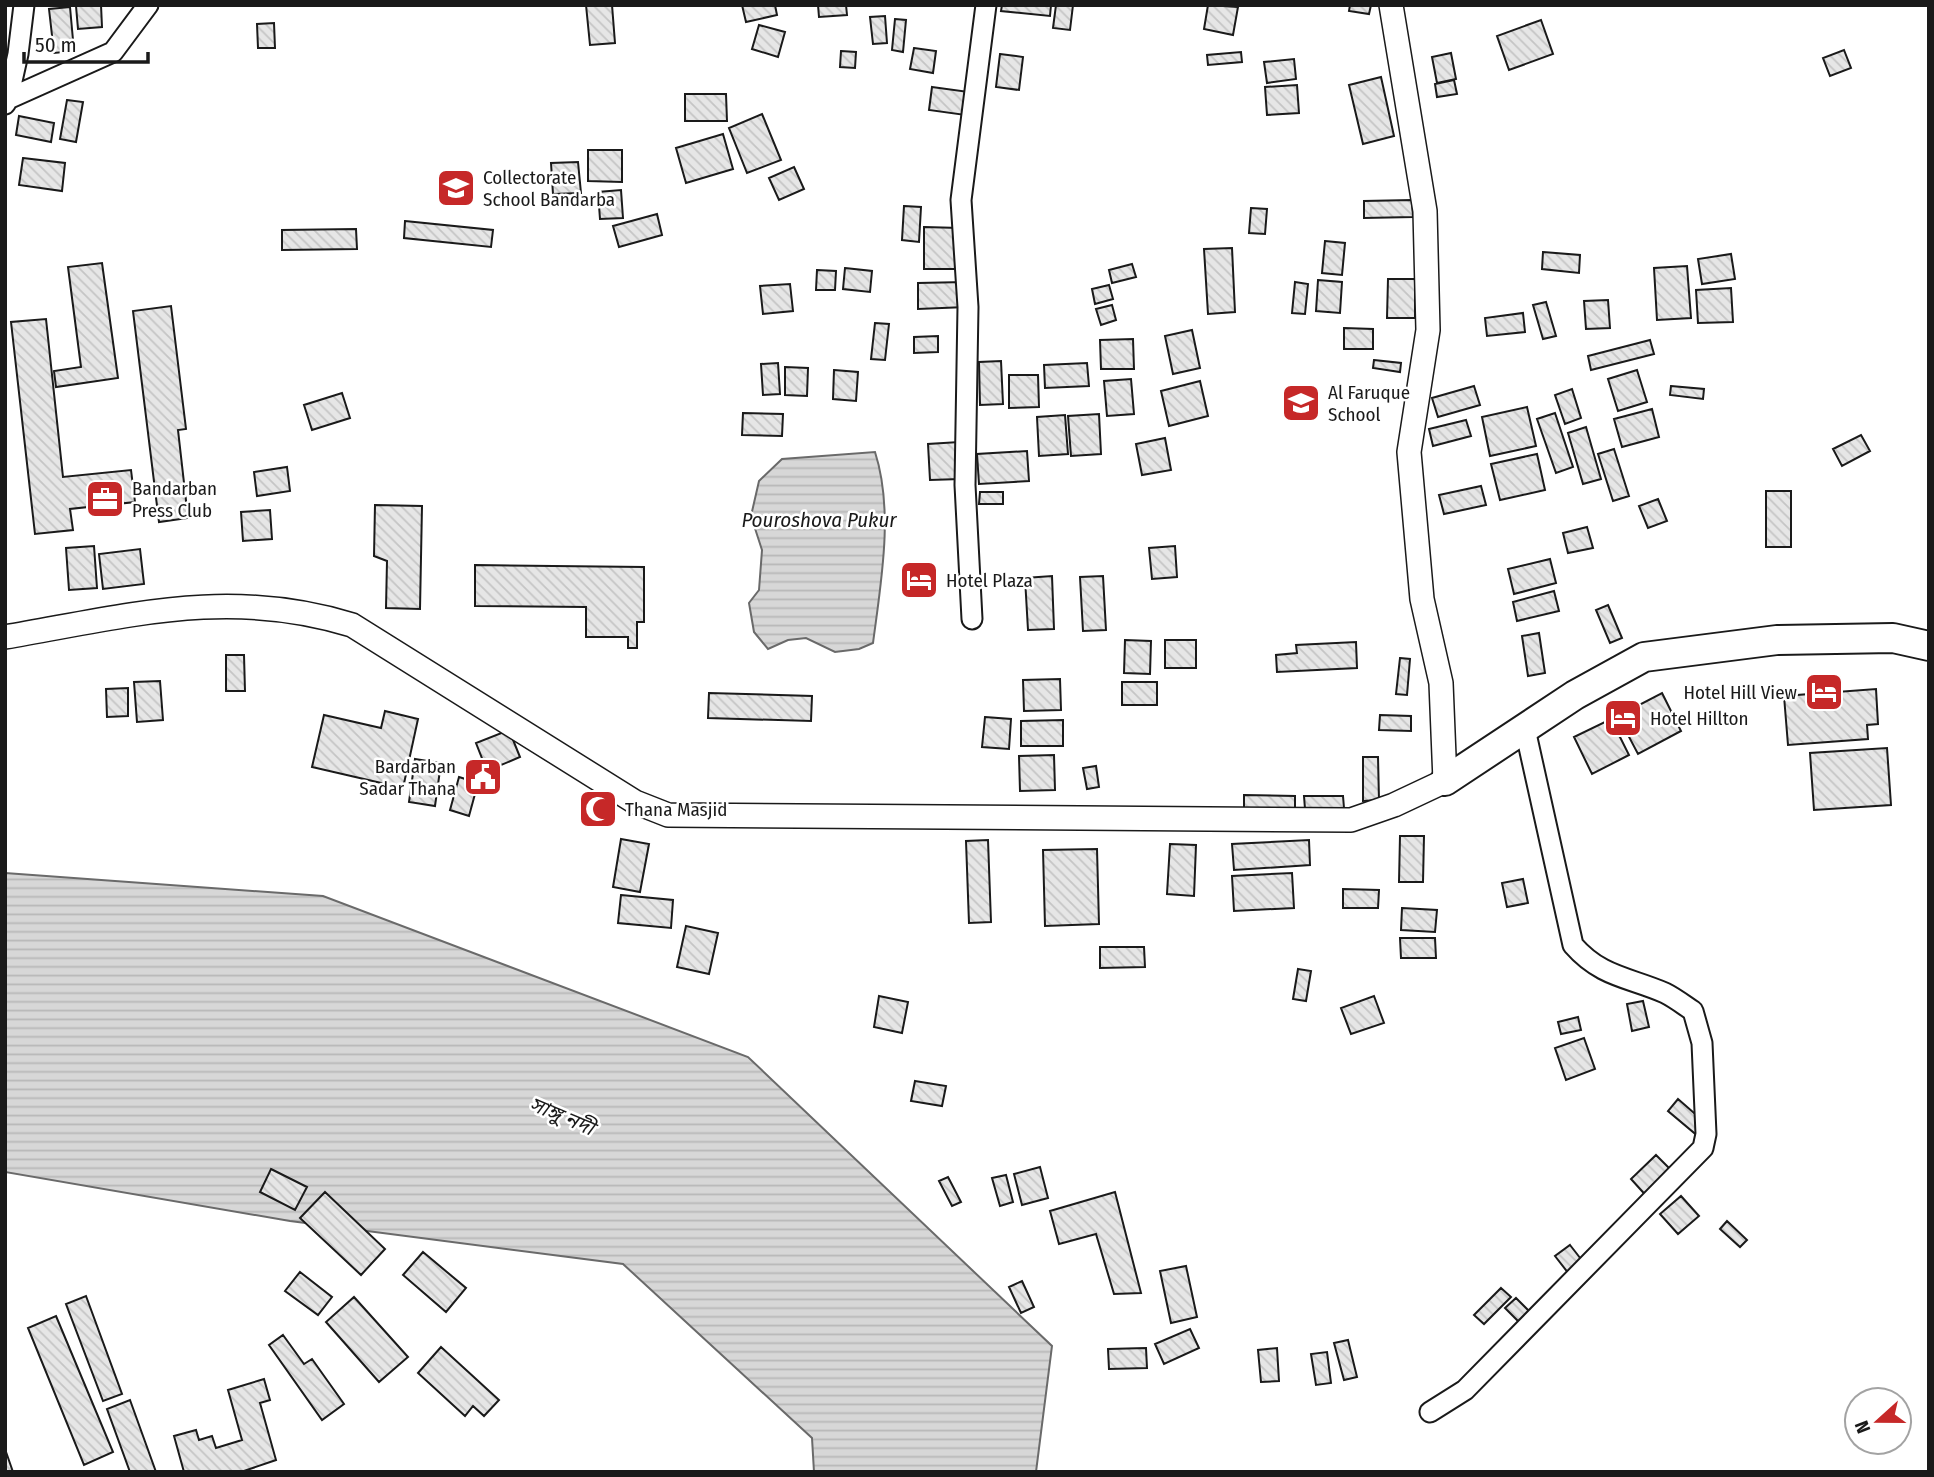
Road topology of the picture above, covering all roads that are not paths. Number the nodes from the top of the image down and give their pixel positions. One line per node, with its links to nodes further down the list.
1 (24, 5): 5 (street)
2 (148, 5): 5 (street)
3 (986, 5): 6 (street)
4 (1391, 5): 10 (main road)
5 (7, 102)
6 (972, 619)
7 (5, 637): 10 (main road)
8 (1929, 646): 9 (highway)
9 (1525, 729): 10 (highway); 11 (street)
10 (1446, 781)
11 (1430, 1412)

